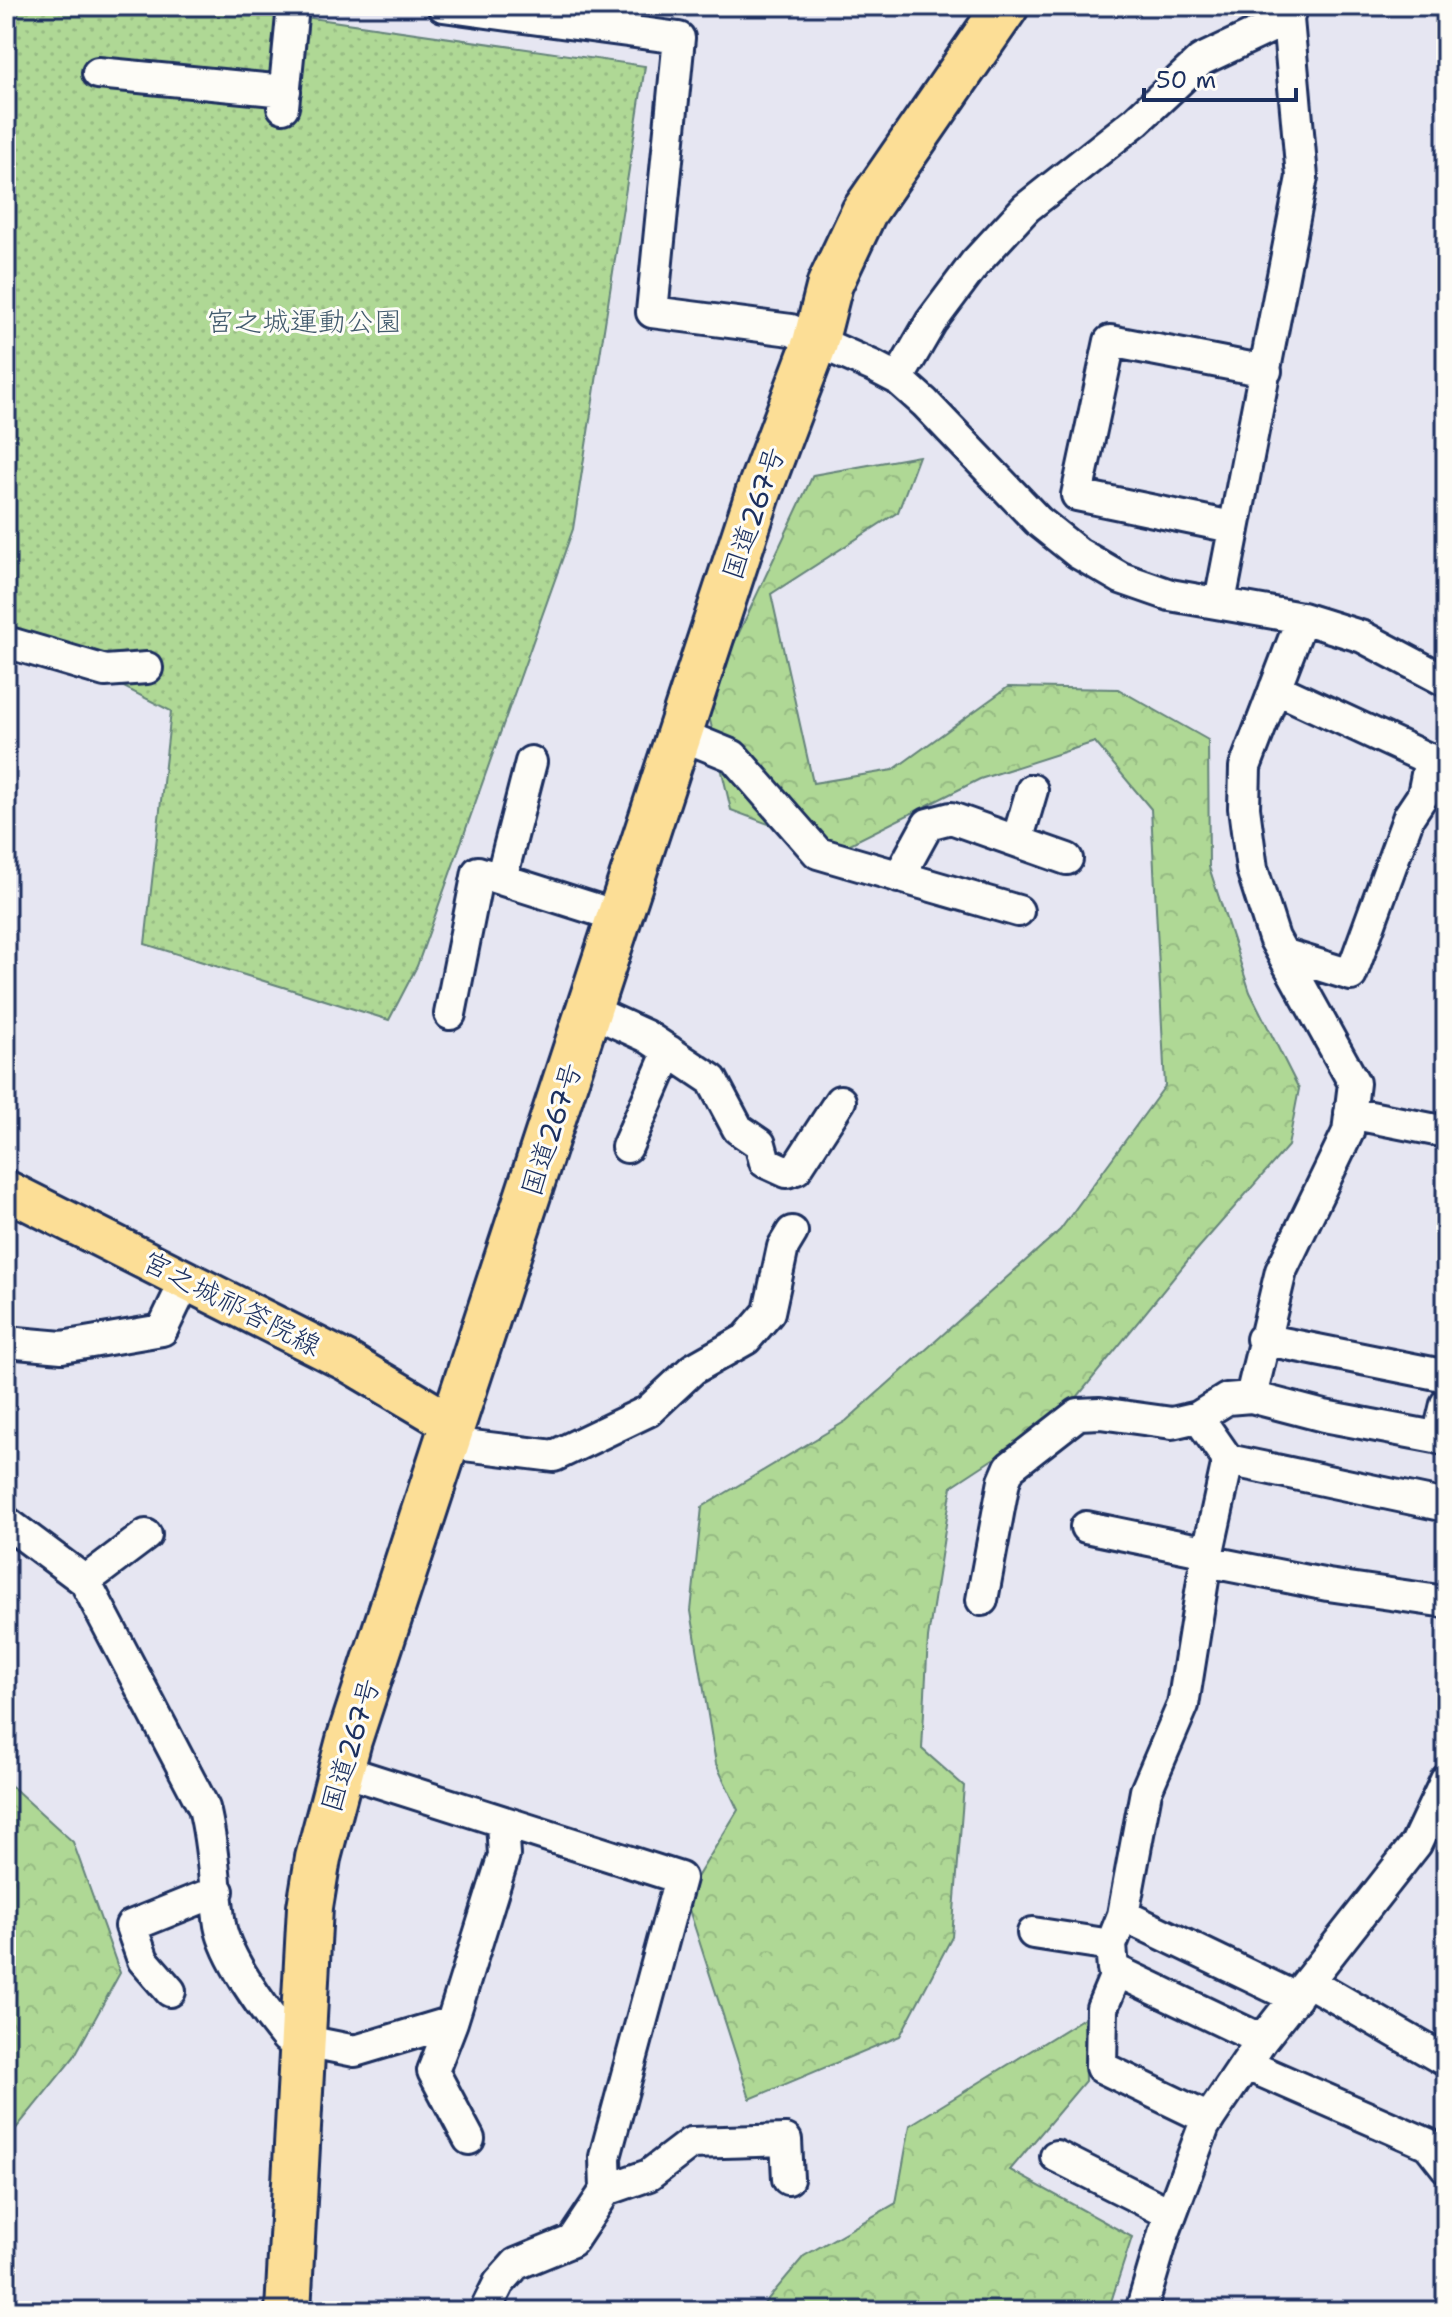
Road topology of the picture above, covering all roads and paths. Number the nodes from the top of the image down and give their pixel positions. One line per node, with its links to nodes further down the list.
1 (293, 6): 5 (street)
2 (443, 6): 6 (street)
3 (1006, 6): 6 (highway, 国道267号)
4 (1290, 12): 7 (street); 8 (street)
5 (98, 73)
6 (815, 343): 8 (street); 16 (highway, 国道267号)
7 (1266, 371): 9 (street); 9 (street)
8 (898, 379): 10 (street)
9 (1232, 527): 10 (street)
10 (1220, 602): 11 (street)
11 (1302, 618): 14 (street); 15 (street)
12 (6, 642): 13 (street)
13 (147, 668)
14 (1446, 681)
15 (1275, 688): 18 (street); 26 (street)
16 (679, 734): 22 (street); 25 (highway, 国道267号)
17 (531, 762): 23 (street)
18 (1438, 763): 26 (street)
19 (1032, 790): 20 (street)
20 (1017, 841): 21 (street); 22 (street)
21 (1067, 859)
22 (899, 877): 24 (street)
23 (501, 879): 25 (street); 28 (street)
24 (1018, 911)
25 (620, 917): 27 (highway, 国道267号)
26 (1283, 954): 31 (street)
27 (589, 1010): 29 (street); 43 (highway, 国道267号)
28 (450, 1014)
29 (669, 1051): 30 (street); 33 (street)
30 (840, 1101)
31 (1350, 1113): 32 (street); 37 (street)
32 (1446, 1132)
33 (627, 1147)
34 (6, 1190): 36 (main road, 宮之城祁答院線)
35 (792, 1232): 43 (street)
36 (186, 1280): 38 (street); 43 (main road, 宮之城祁答院線)
37 (1262, 1339): 39 (street); 40 (street)
38 (6, 1342)
39 (1446, 1379)
40 (1251, 1397): 42 (street); 44 (street)
41 (1446, 1404): 44 (street)
42 (1198, 1417): 45 (street); 52 (street)
43 (451, 1434): 54 (highway, 国道267号)
44 (1442, 1438)
45 (1228, 1460): 46 (street); 50 (street)
46 (1446, 1506)
47 (6, 1522): 51 (street)
48 (1086, 1527): 50 (street)
49 (146, 1535): 51 (street)
50 (1207, 1556): 53 (street); 58 (street)
51 (85, 1581): 57 (street)
52 (982, 1600)
53 (1446, 1602)
54 (341, 1770): 56 (street); 64 (highway, 国道267号)
55 (1446, 1780): 61 (street)
56 (502, 1823): 63 (street); 72 (street)
57 (218, 1891): 62 (street); 64 (street)
58 (1123, 1915): 60 (street); 61 (street)
59 (1033, 1933): 60 (street)
60 (1114, 1958): 65 (street); 67 (street)
61 (1302, 1990): 65 (street); 66 (street)
62 (170, 1991)
63 (452, 2022): 64 (street); 68 (street)
64 (301, 2041): 75 (highway, 国道267号)
65 (1254, 2052): 67 (street); 70 (street)
66 (1446, 2061)
67 (1209, 2119): 73 (street)
68 (469, 2139)
69 (1056, 2156): 73 (street)
70 (1446, 2167)
71 (788, 2179): 72 (street)
72 (606, 2190): 76 (street)
73 (1171, 2214): 74 (street)
74 (1149, 2308)
75 (288, 2311)
76 (485, 2311)

